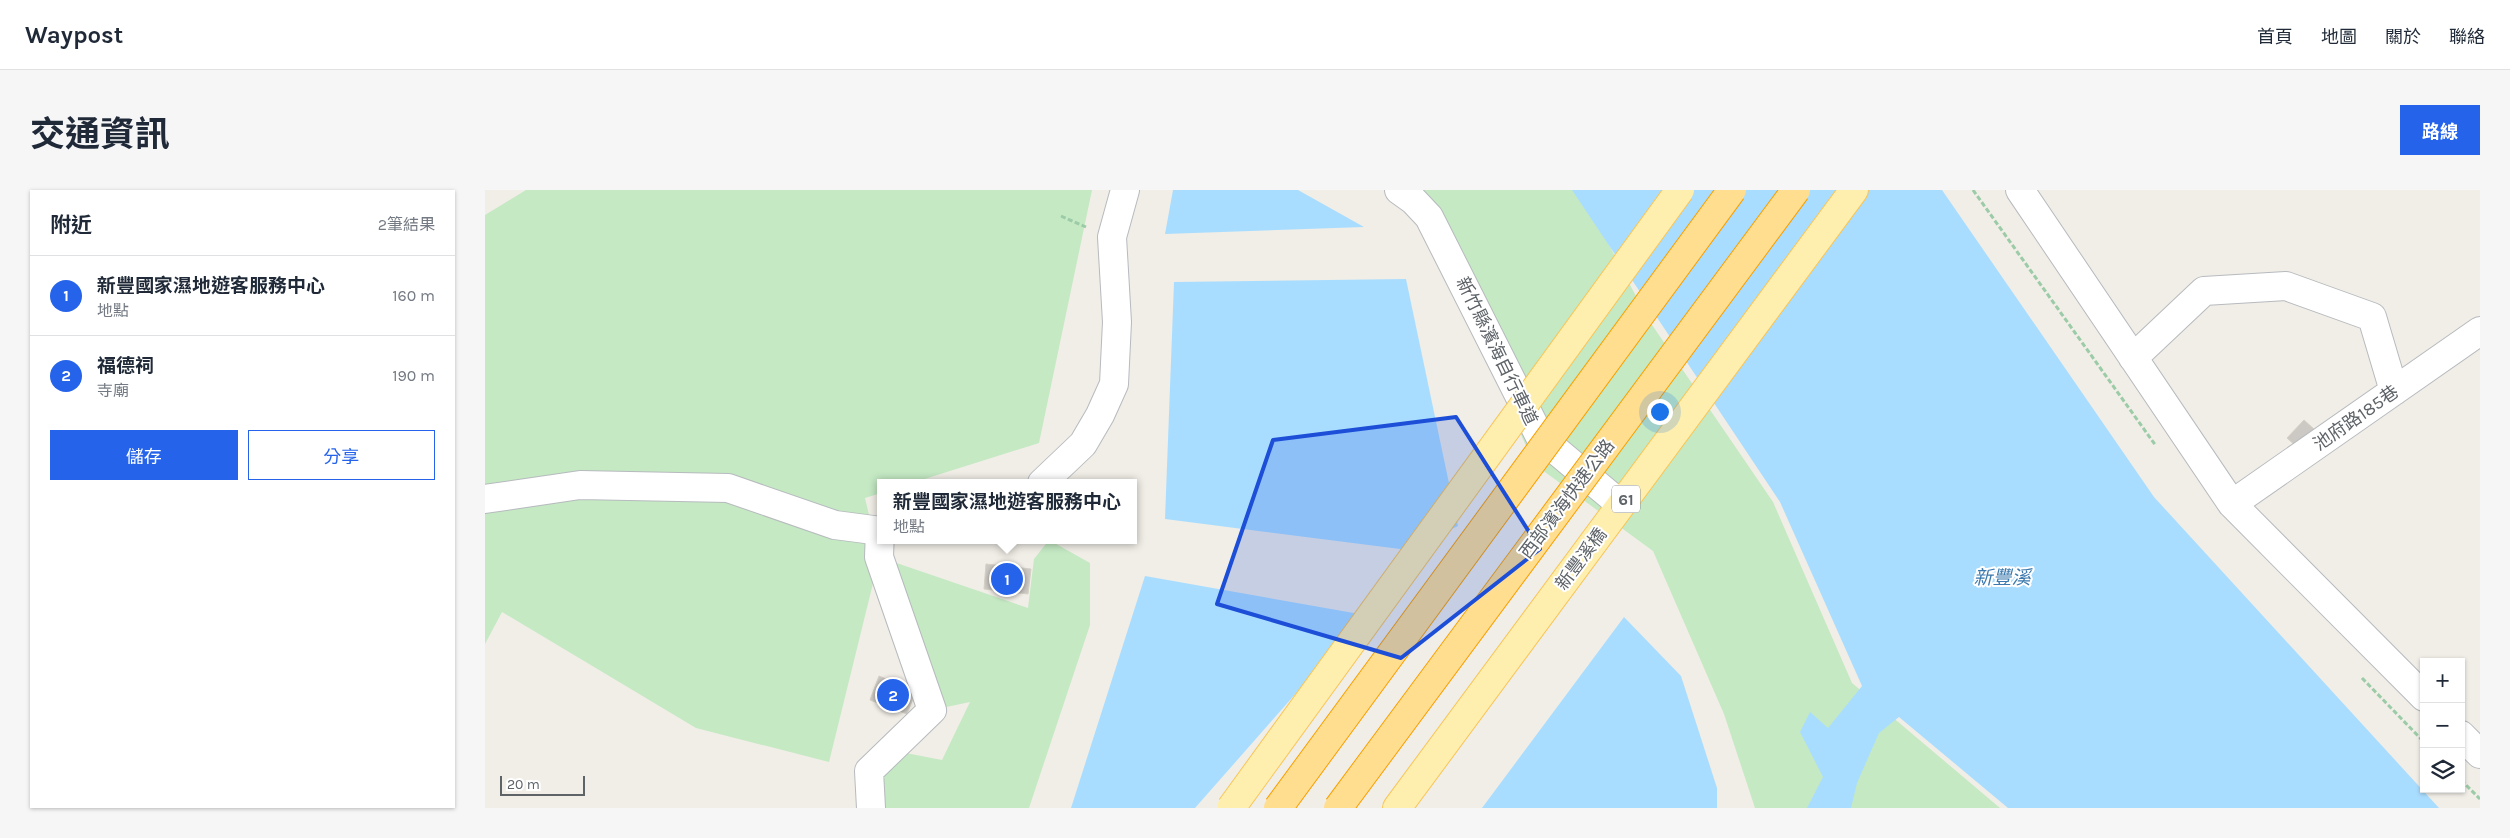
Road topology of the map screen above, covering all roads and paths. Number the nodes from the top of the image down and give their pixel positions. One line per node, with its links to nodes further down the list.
1 (1125, 190): 11 (street)
2 (1399, 190): 12 (street, 新竹縣濱海自行車道)
3 (1680, 190): 23 (main road, bridge)
4 (1732, 190): 24 (highway, bridge)
5 (1796, 190): 25 (highway, 西部濱海快速公路, bridge)
6 (1854, 190): 26 (main road, 新豐溪橋 / 61)
7 (2020, 190): 9 (street)
8 (2480, 331): 10 (street, 池府路185巷)
9 (2133, 358): 10 (street); 14 (street)
10 (2394, 391): 14 (street, 池府路185巷)
11 (1046, 479)
12 (1613, 498)
13 (485, 499): 15 (street)
14 (2231, 504): 17 (street)
15 (877, 530)
16 (880, 544): 22 (street)
17 (2420, 693)
18 (2465, 739): 19 (street)
19 (2480, 754)
20 (2465, 784): 21 (path)
21 (2480, 799)
22 (871, 808)
23 (1231, 808)
24 (1279, 808)
25 (1338, 808)
26 (1397, 808)

